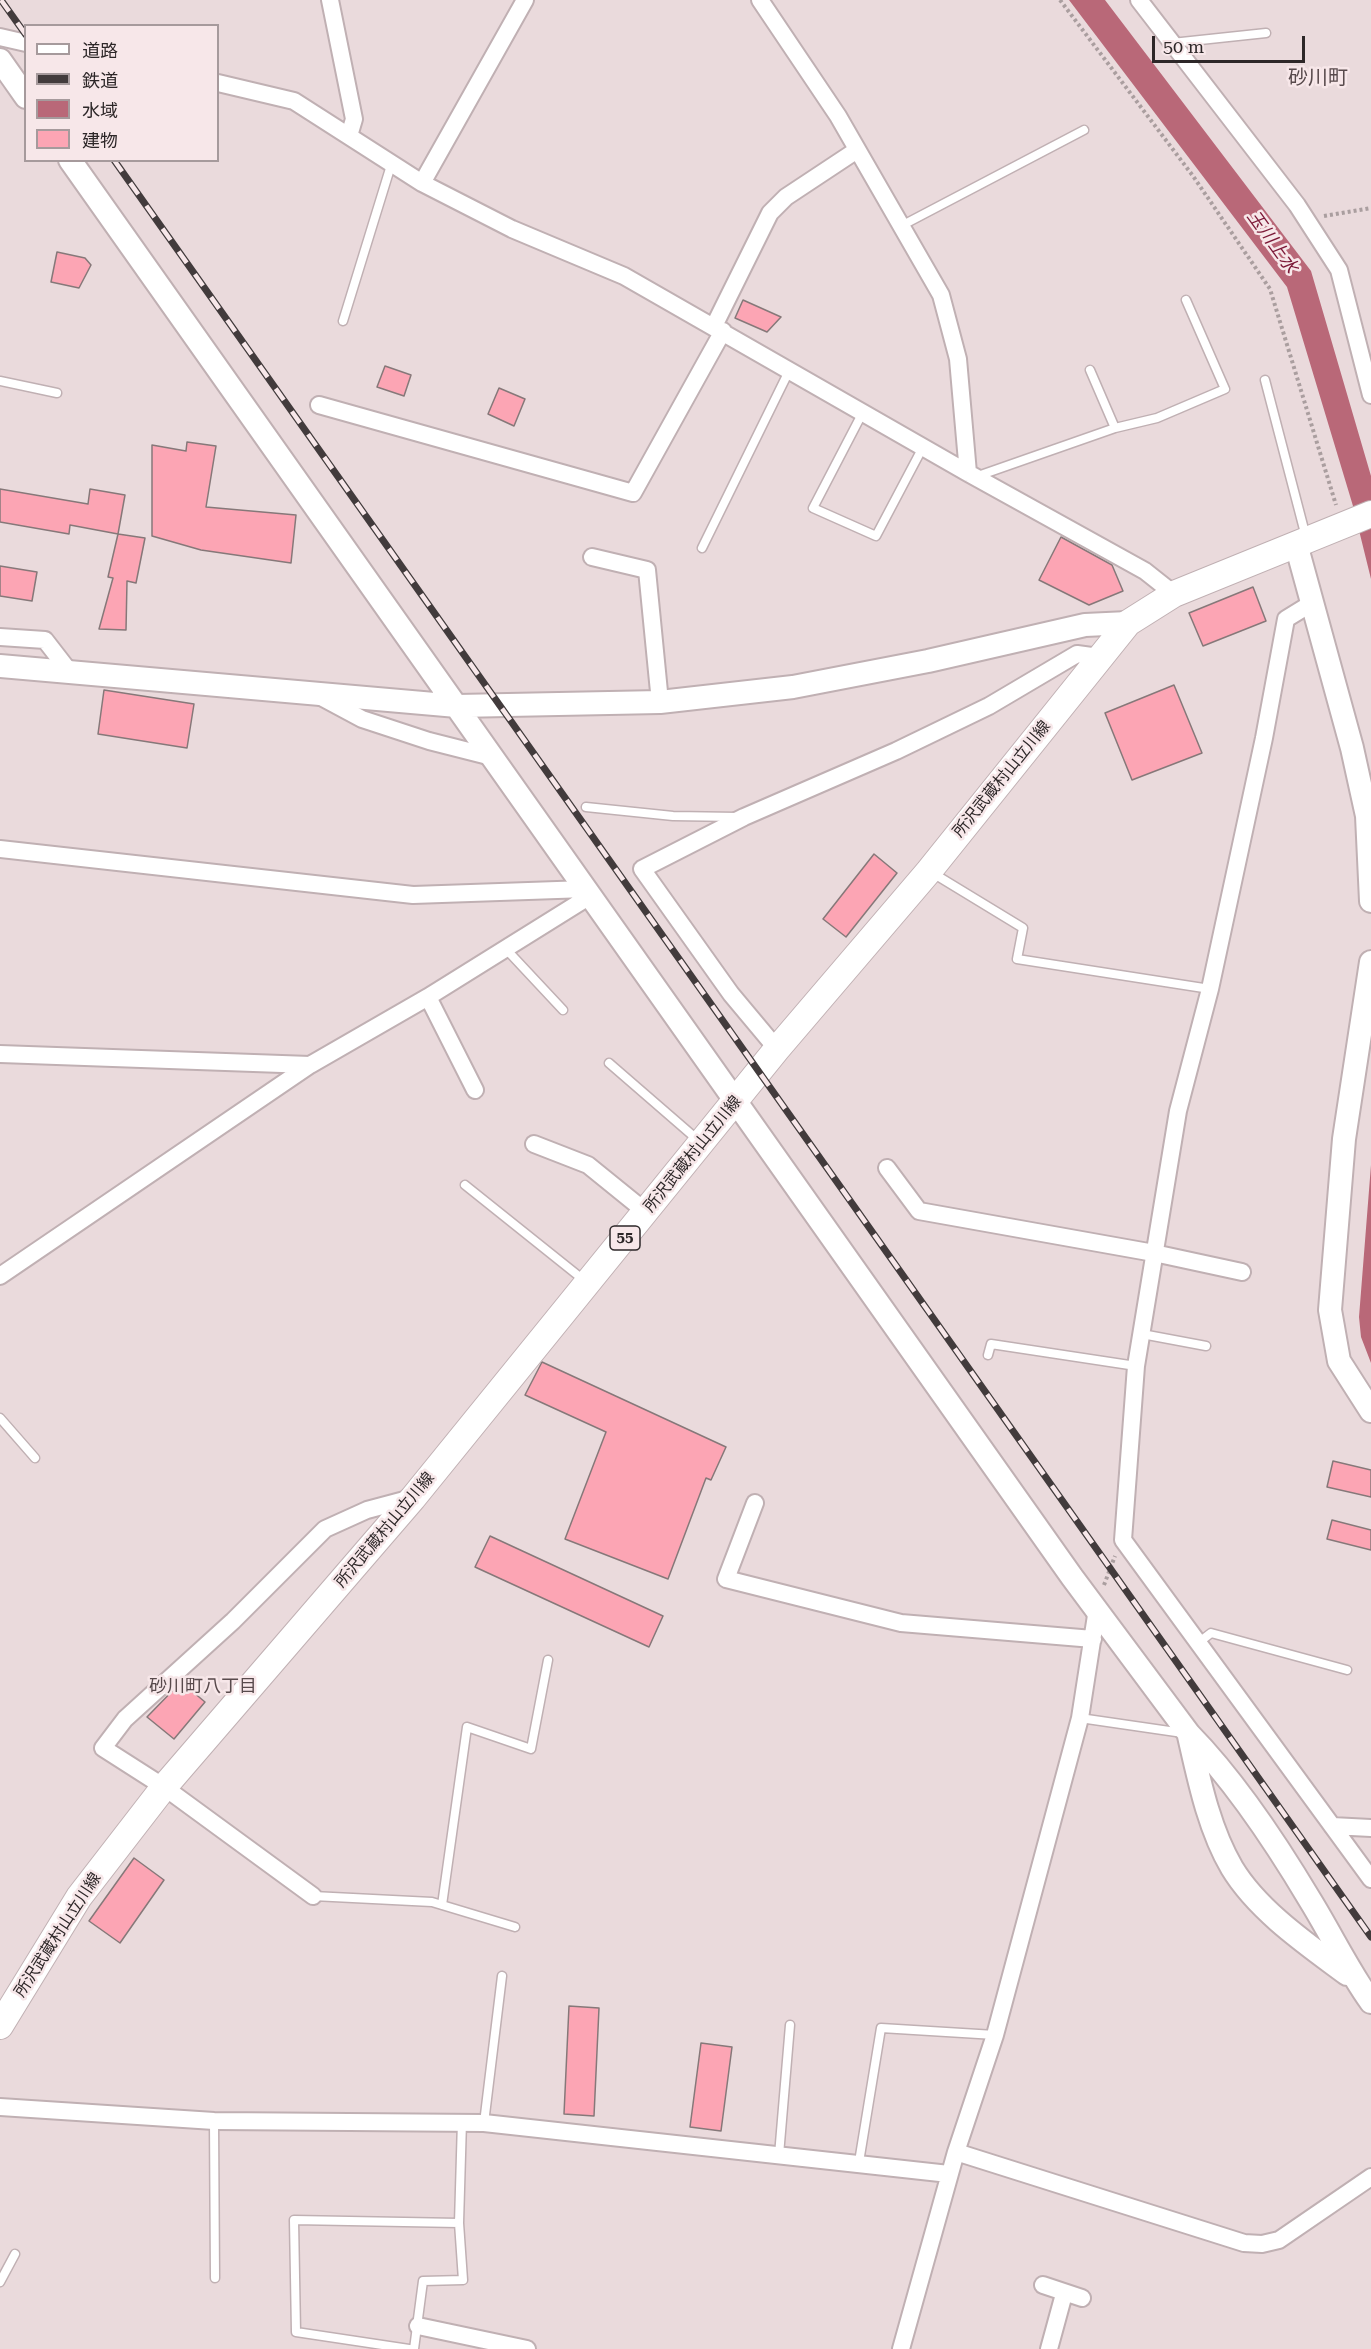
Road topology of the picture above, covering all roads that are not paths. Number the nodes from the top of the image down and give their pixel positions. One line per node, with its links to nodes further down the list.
1 (330, 0): 13 (street)
2 (525, 0): 17 (street)
3 (760, 0): 14 (street)
4 (1139, 0): 8 (street)
5 (1266, 33): 8 (lane)
6 (0, 37): 7 (street)
7 (24, 43)
8 (1172, 44): 27 (street)
9 (0, 60): 11 (street)
10 (219, 83): 13 (street)
11 (24, 94)
12 (1084, 130): 18 (lane)
13 (350, 136): 16 (street)
14 (857, 150): 18 (street); 21 (street)
15 (71, 162): 46 (street)
16 (392, 162): 17 (street); 20 (lane)
17 (422, 183): 21 (street)
18 (901, 226): 32 (street)
19 (1186, 300): 30 (lane)
20 (343, 321)
21 (719, 328): 22 (street); 28 (street)
22 (790, 369): 29 (street); 35 (lane)
23 (1090, 370): 30 (lane)
24 (1265, 380): 34 (lane)
25 (0, 381): 26 (lane)
26 (57, 393)
27 (1371, 395)
28 (319, 405)
29 (863, 412): 31 (street); 31 (lane)
30 (1114, 428): 32 (lane)
31 (923, 447): 32 (street)
32 (971, 475): 37 (street)
33 (1371, 514): 34 (main road, 55)
34 (1317, 536): 37 (main road, 所沢武蔵村山立川線 / 55); 38 (street)
35 (702, 548)
36 (592, 557): 45 (street)
37 (1174, 594): 39 (main road, 所沢武蔵村山立川線 / 55)
38 (1312, 603): 53 (street); 56 (street)
39 (1128, 623): 41 (main road, 所沢武蔵村山立川線 / 55); 45 (street)
40 (0, 637): 43 (street)
41 (1099, 657): 49 (street); 51 (main road, 所沢武蔵村山立川線 / 55)
42 (0, 666): 43 (street)
43 (69, 671): 44 (street)
44 (313, 693): 46 (street); 47 (street)
45 (660, 702): 46 (street)
46 (457, 706): 47 (street)
47 (492, 757): 52 (street)
48 (586, 807): 49 (lane)
49 (744, 817): 59 (street)
50 (0, 849): 52 (street)
51 (929, 871): 56 (lane); 59 (main road, 所沢武蔵村山立川線 / 55)
52 (588, 892): 54 (street); 64 (street)
53 (1371, 901)
54 (505, 948): 57 (street); 58 (lane)
55 (1371, 962): 78 (street)
56 (1210, 989): 70 (street)
57 (428, 997): 62 (street); 63 (street)
58 (563, 1010)
59 (777, 1049): 64 (main road, 所沢武蔵村山立川線 / 55)
60 (0, 1054): 62 (street)
61 (609, 1063): 66 (lane)
62 (310, 1065): 72 (street)
63 (475, 1090)
64 (736, 1101): 66 (main road, 所沢武蔵村山立川線 / 55); 83 (street)
65 (534, 1144): 69 (street)
66 (701, 1144): 69 (main road, 所沢武蔵村山立川線 / 55)
67 (887, 1168): 70 (street)
68 (465, 1185): 73 (lane)
69 (646, 1212): 73 (main road, 所沢武蔵村山立川線 / 55)
70 (1154, 1253): 71 (street); 74 (street)
71 (1242, 1272)
72 (0, 1276)
73 (587, 1284): 81 (main road, 所沢武蔵村山立川線 / 55)
74 (1142, 1334): 75 (lane); 77 (street)
75 (1206, 1346)
76 (988, 1355): 77 (lane)
77 (1136, 1366): 85 (street)
78 (1371, 1411)
79 (0, 1418): 80 (lane)
80 (35, 1458)
81 (413, 1498): 90 (main road, 所沢武蔵村山立川線 / 55); 90 (street)
82 (756, 1503): 84 (street)
83 (1097, 1609): 84 (street); 89 (street)
84 (1093, 1640): 88 (street)
85 (1198, 1643): 87 (lane); 91 (street)
86 (548, 1660): 95 (lane)
87 (1347, 1670)
88 (1080, 1718): 89 (lane); 102 (street)
89 (1189, 1734): 98 (street); 98 (street)
90 (164, 1787): 94 (street); 101 (main road, 所沢武蔵村山立川線 / 55)
91 (1332, 1826): 92 (street); 93 (street)
92 (1371, 1828)
93 (1371, 1879)
94 (313, 1896): 95 (lane)
95 (442, 1905): 96 (lane)
96 (515, 1927)
97 (502, 1977): 106 (lane)
98 (1355, 1980): 99 (street)
99 (1371, 2002)
100 (790, 2025): 108 (lane)
101 (0, 2026)
102 (996, 2035): 107 (street); 109 (lane)
103 (0, 2107): 104 (street)
104 (214, 2121): 105 (street); 114 (lane)
105 (462, 2121): 106 (street); 112 (lane)
106 (484, 2122): 108 (street)
107 (956, 2152): 110 (street); 111 (street)
108 (779, 2156): 109 (street)
109 (859, 2162): 110 (street)
110 (950, 2174): 123 (street)
111 (1371, 2177)
112 (459, 2223): 119 (lane); 120 (lane)
113 (15, 2254): 115 (lane)
114 (215, 2278)
115 (0, 2282)
116 (1043, 2285): 117 (street)
117 (1064, 2294): 118 (street); 124 (street)
118 (1082, 2298)
119 (418, 2326): 121 (lane); 122 (street)
120 (409, 2349)
121 (414, 2349)
122 (527, 2349)
123 (901, 2349)
124 (1049, 2349)

